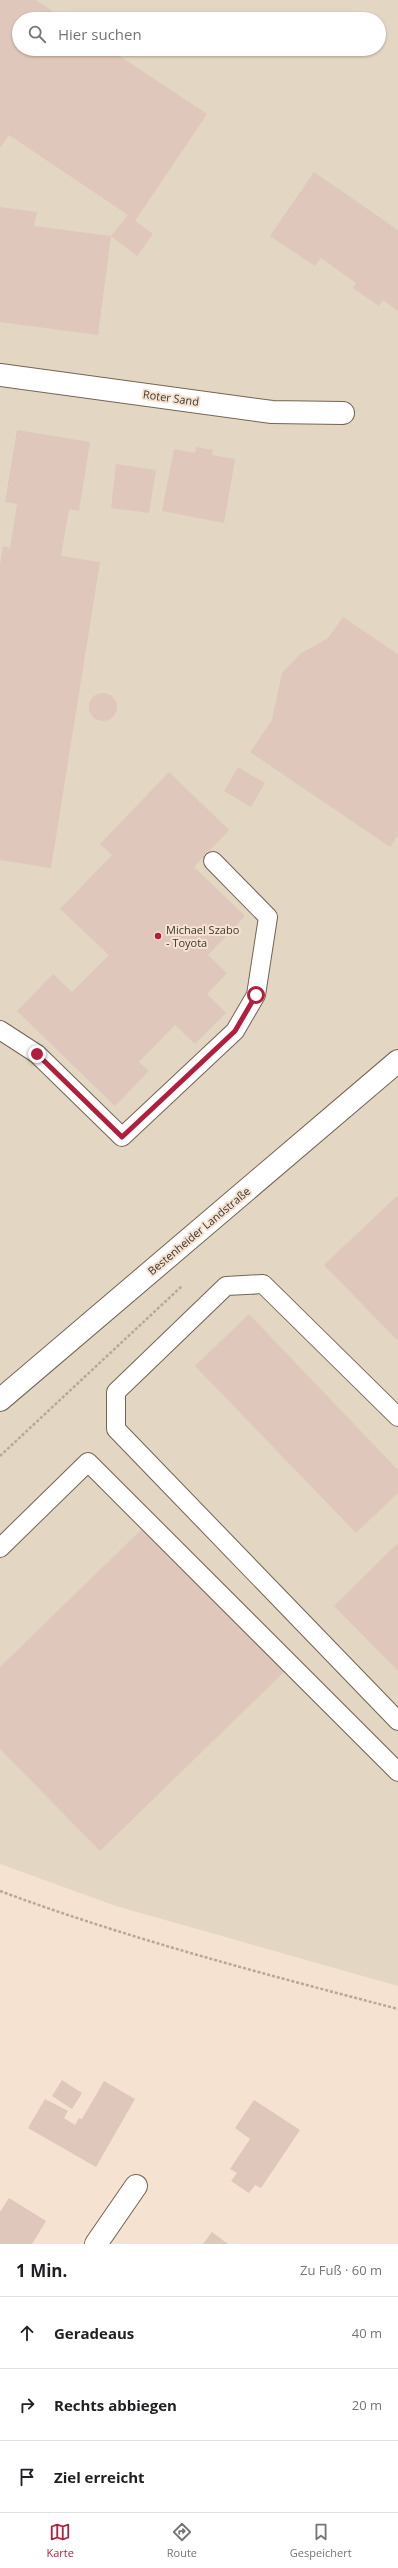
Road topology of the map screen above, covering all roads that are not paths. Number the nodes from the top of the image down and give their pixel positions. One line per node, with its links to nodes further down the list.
1 (0, 375): 2 (main road, Roter Sand)
2 (343, 413)
3 (214, 861): 4 (lane)
4 (0, 1030)
5 (398, 1061): 6 (main road, Bestenheider Landstraße)
6 (0, 1400)
7 (398, 1417): 9 (lane)
8 (0, 1548): 10 (lane)
9 (398, 1721)
10 (398, 1772)
11 (136, 2186): 12 (main road)
12 (96, 2244)

